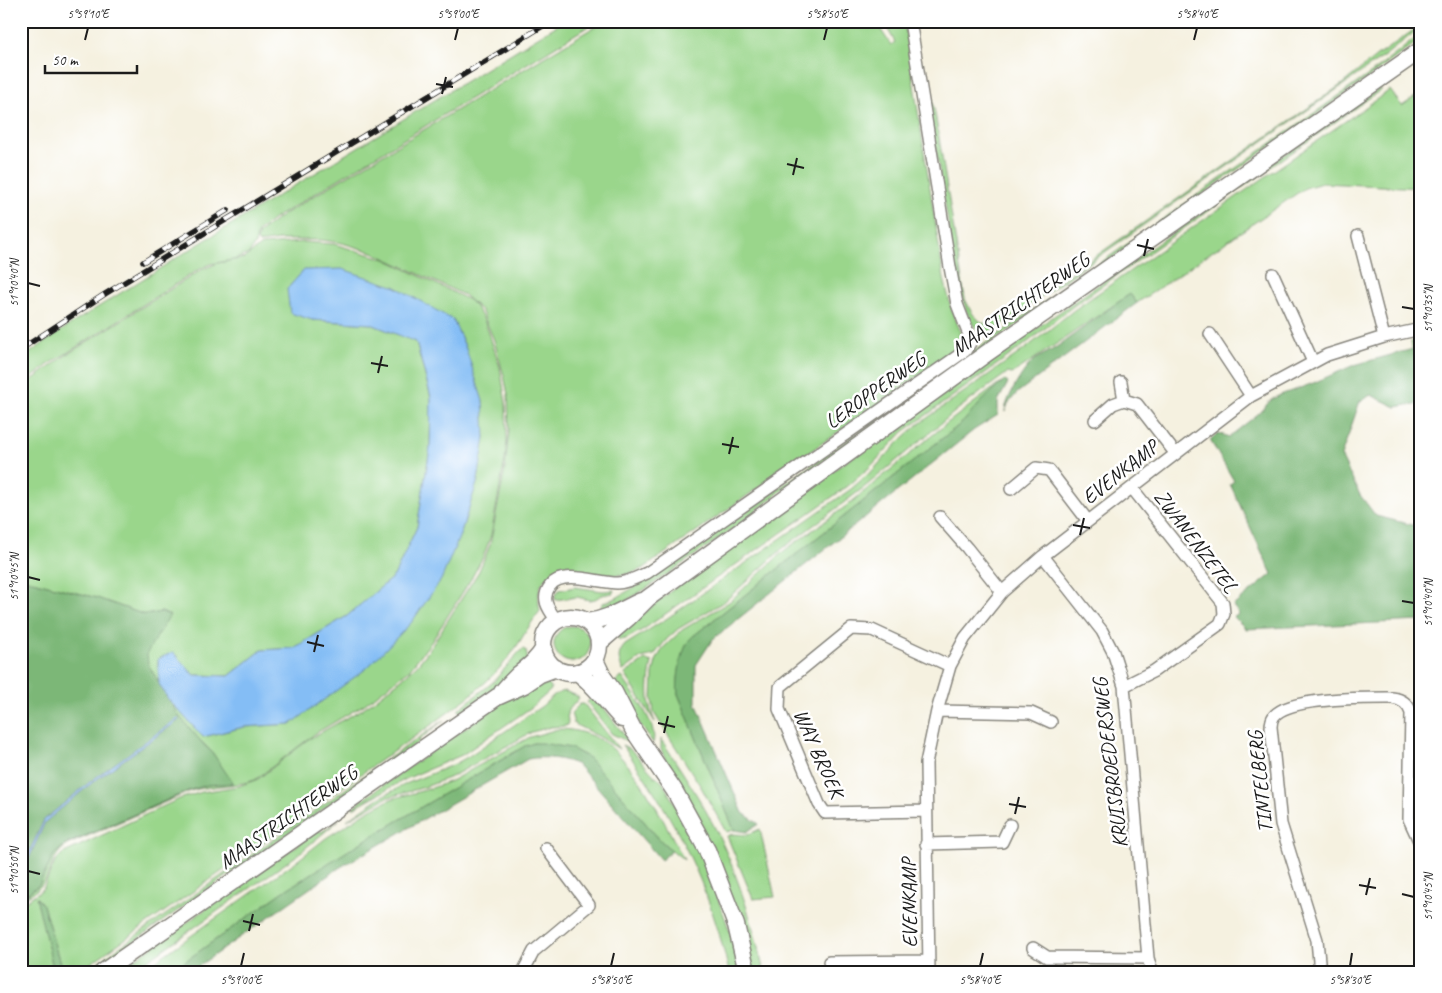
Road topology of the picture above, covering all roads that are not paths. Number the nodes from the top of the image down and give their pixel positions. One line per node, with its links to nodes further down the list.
1 (910, 21): 21 (street, LEROPPERWEG)
2 (1421, 50): 20 (main road, MAASTRICHTERWEG)
3 (1358, 236): 7 (street)
4 (1273, 274): 8 (street)
5 (1421, 329): 7 (street, EVENKAMP)
6 (1210, 334): 10 (street)
7 (1384, 337): 8 (street, EVENKAMP)
8 (1313, 362): 10 (street, EVENKAMP)
9 (1121, 382): 11 (street)
10 (1251, 396): 13 (street, EVENKAMP)
11 (1124, 400): 12 (street); 13 (street, EVENKAMP)
12 (1095, 420)
13 (1175, 453): 14 (street, EVENKAMP)
14 (1132, 488): 17 (street, EVENKAMP); 29 (street, ZWANENZETEL)
15 (1011, 489): 17 (street, EVENKAMP)
16 (940, 517): 19 (street)
17 (1088, 521): 18 (street, EVENKAMP)
18 (1043, 556): 19 (street, EVENKAMP); 29 (street, KRUISBROEDERSWEG)
19 (1002, 592): 26 (street, EVENKAMP)
20 (648, 598): 22 (main road, MAASTRICHTERWEG); 23 (main road, MAASTRICHTERWEG)
21 (557, 621): 22 (main road); 24 (main road)
22 (587, 622): 23 (main road)
23 (599, 642): 25 (main road)
24 (544, 648): 27 (main road); 30 (main road, MAASTRICHTERWEG)
25 (595, 660): 28 (main road); 33 (main road)
26 (950, 666): 31 (street, EVENKAMP); 34 (street, WAY BROEK)
27 (556, 668): 28 (main road); 30 (main road, MAASTRICHTERWEG)
28 (577, 672): 33 (main road)
29 (1124, 686): 40 (street, KRUISBROEDERSWEG)
30 (497, 697): 43 (main road, MAASTRICHTERWEG)
31 (937, 711): 32 (street); 34 (street, EVENKAMP)
32 (1051, 722)
33 (634, 731): 45 (main road)
34 (926, 811): 36 (street, EVENKAMP)
35 (1010, 825): 36 (street, EVENKAMP)
36 (926, 844): 42 (street, EVENKAMP)
37 (1421, 845): 47 (street, TINTELBERG)
38 (546, 848): 44 (street)
39 (1033, 948): 40 (street)
40 (1148, 958): 46 (street, KRUISBROEDERSWEG)
41 (829, 962): 42 (street, EVENKAMP)
42 (929, 966)
43 (103, 972)
44 (523, 972)
45 (747, 972)
46 (1152, 972)
47 (1320, 972)

